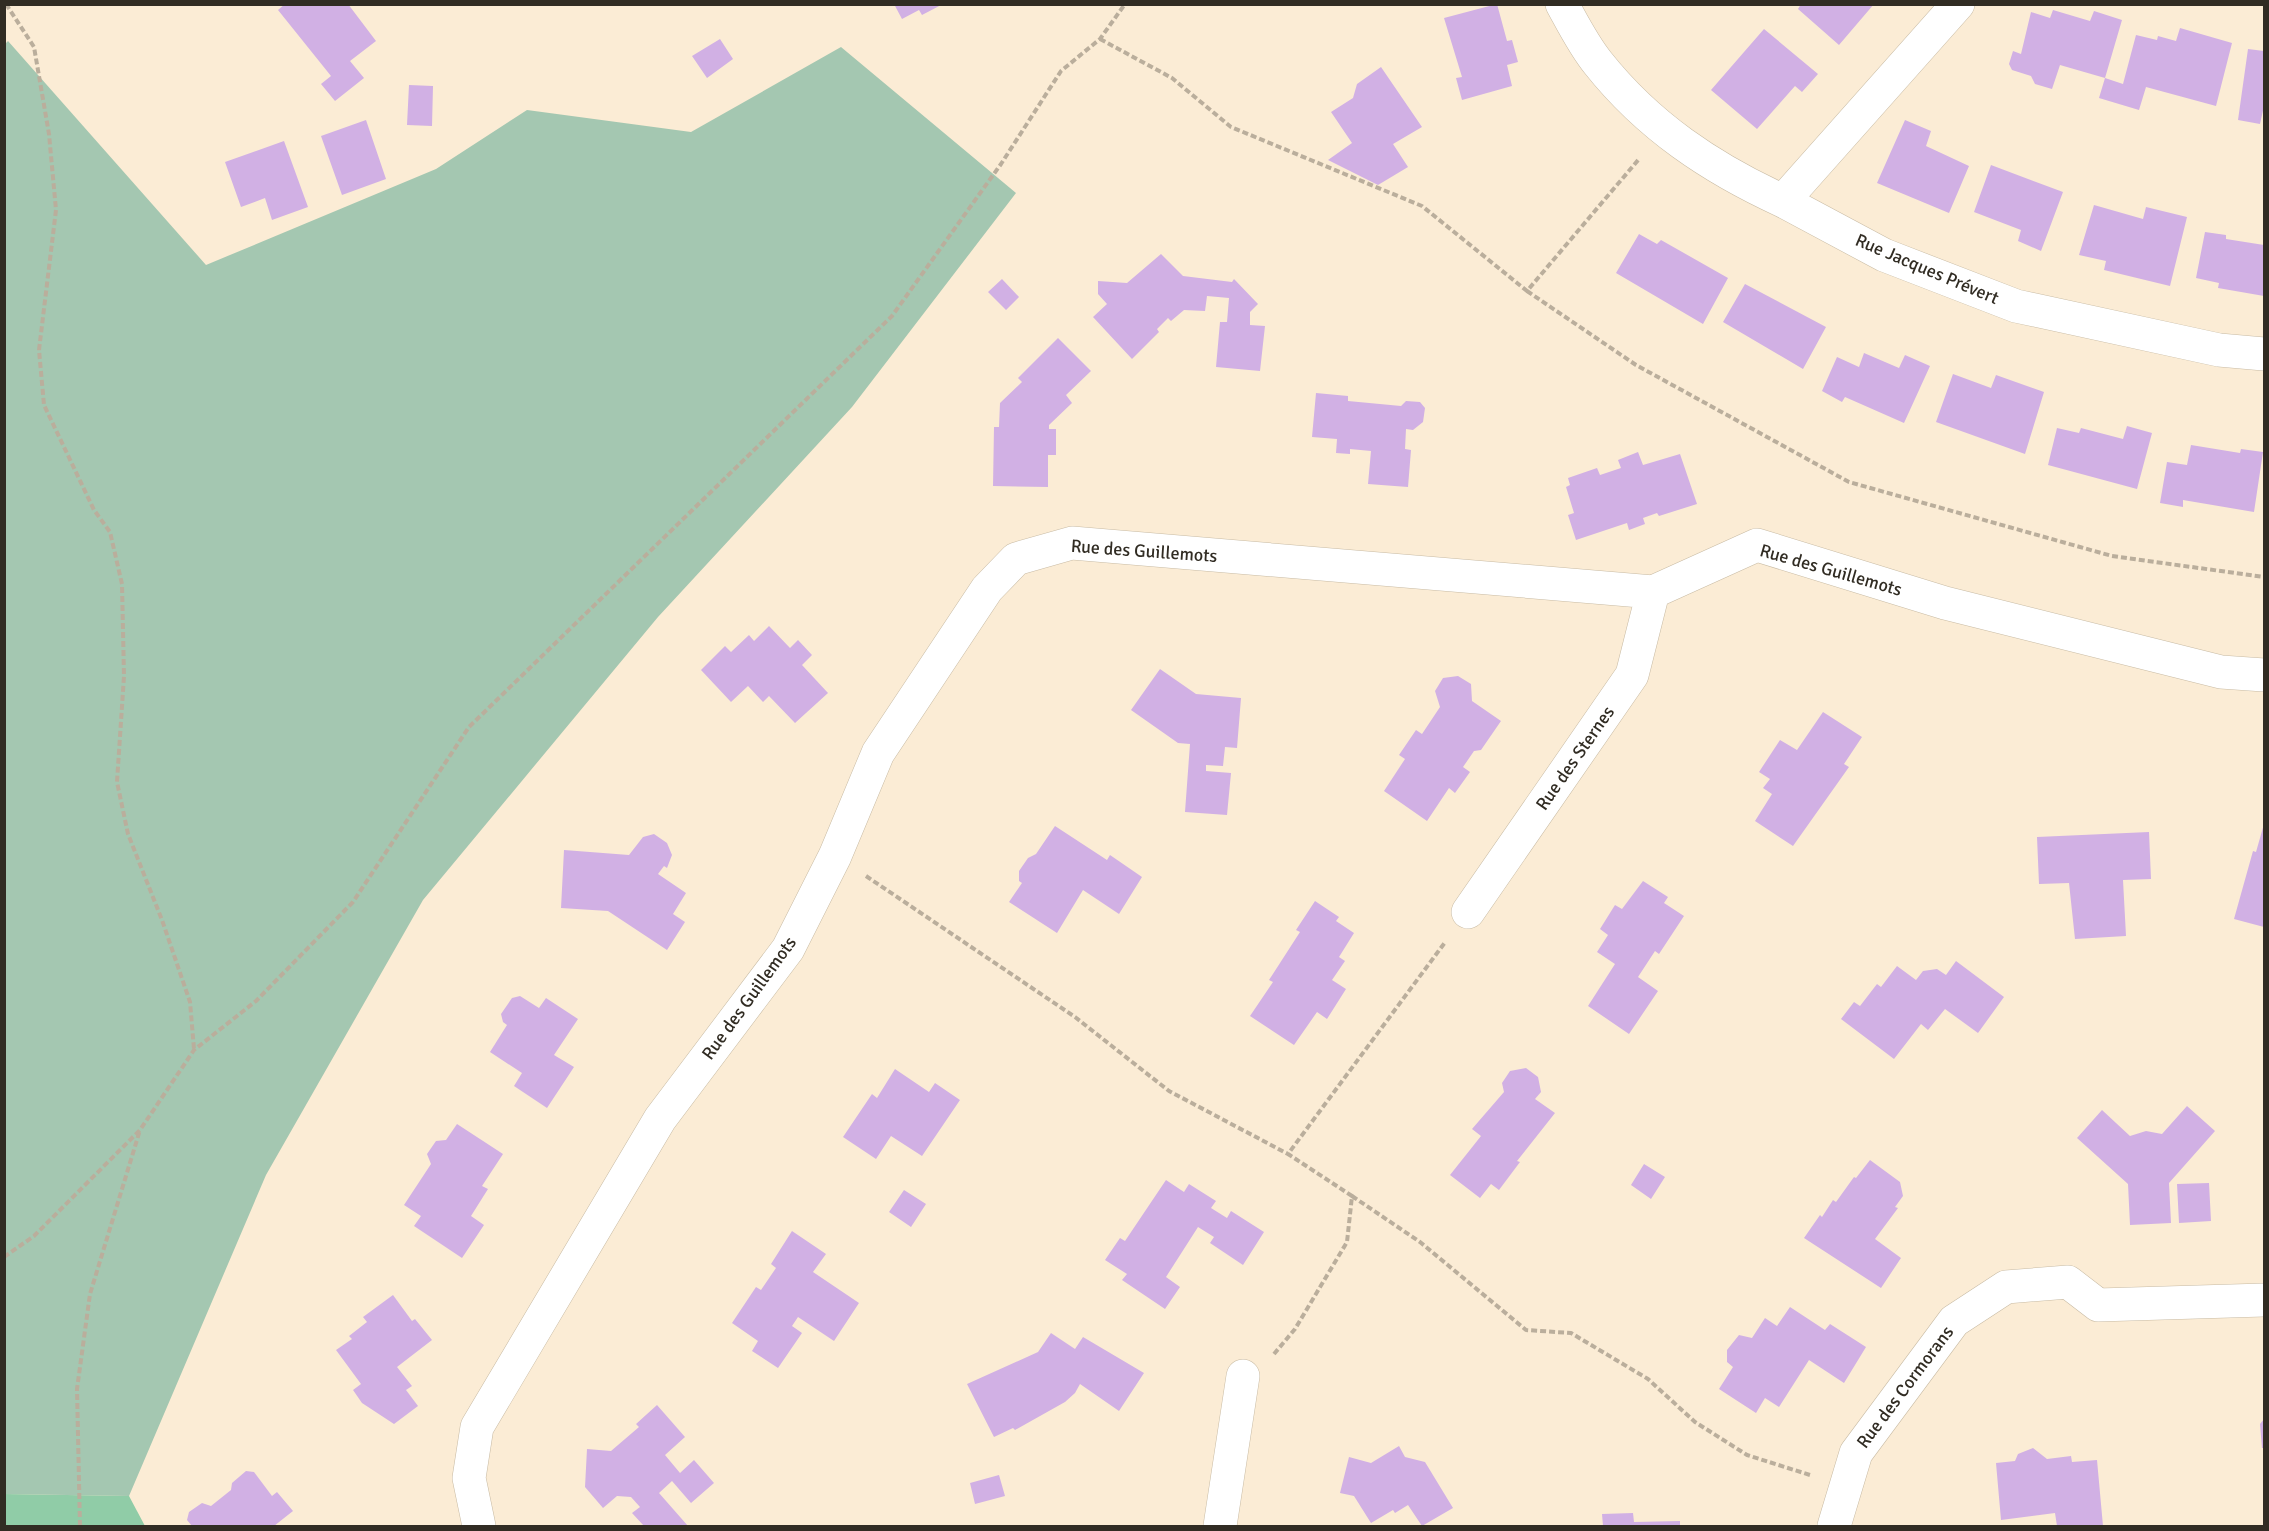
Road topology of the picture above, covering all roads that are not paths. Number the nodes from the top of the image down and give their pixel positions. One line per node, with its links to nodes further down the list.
1 (1562, 4): 3 (street, Rue Jacques Prévert)
2 (1958, 4): 3 (street)
3 (1783, 201): 4 (street, Rue Jacques Prévert)
4 (2265, 354)
5 (1653, 592): 6 (street, Rue des Guillemots); 7 (street, Rue des Sternes); 10 (street, Rue des Guillemots)
6 (2265, 675)
7 (1468, 912)
8 (2265, 1300): 12 (street, Rue des Cormorans)
9 (1244, 1376): 11 (street)
10 (479, 1527)
11 (1220, 1527)
12 (1834, 1527)

